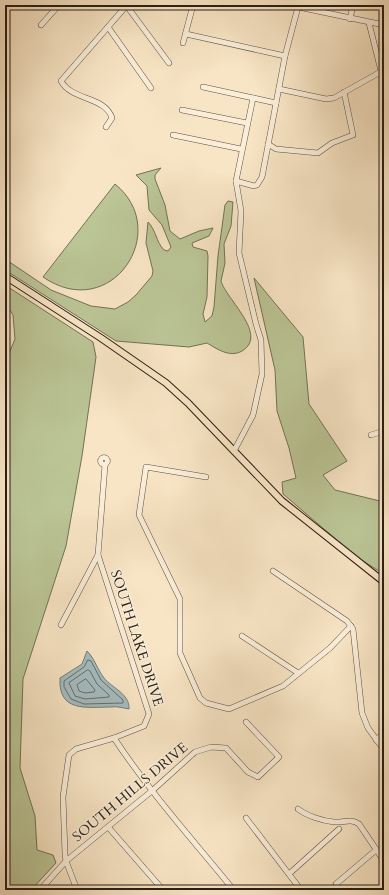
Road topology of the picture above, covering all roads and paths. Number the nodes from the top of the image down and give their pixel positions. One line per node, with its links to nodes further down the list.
1 (58, 5): 9 (street)
2 (127, 5): 11 (street); 15 (street)
3 (193, 5): 12 (street)
4 (289, 5): 6 (street)
5 (353, 5): 7 (street)
6 (298, 7): 7 (street); 14 (street)
7 (350, 19): 8 (street)
8 (369, 23): 10 (street); 16 (street)
9 (41, 25)
10 (384, 25)
11 (108, 27): 19 (street); 26 (street)
12 (186, 34): 13 (street); 14 (street)
13 (183, 43)
14 (286, 56): 20 (street)
15 (169, 63)
16 (382, 70): 17 (street); 21 (street)
17 (384, 83)
18 (203, 87): 22 (street)
19 (151, 88)
20 (279, 89): 21 (street); 23 (street)
21 (344, 92): 28 (street)
22 (253, 98): 23 (street); 25 (street)
23 (276, 103): 28 (street)
24 (182, 110): 25 (street)
25 (247, 123): 29 (street)
26 (106, 127)
27 (173, 135): 29 (street)
28 (268, 144): 30 (street)
29 (241, 149): 30 (street)
30 (236, 181): 34 (street)
31 (5, 276): 34 (main road)
32 (384, 431): 33 (street)
33 (371, 435)
34 (234, 451): 39 (main road)
35 (105, 465): 37 (street, SOUTH LAKE DRIVE)
36 (206, 477): 43 (street)
37 (98, 555): 40 (street); 46 (street, SOUTH LAKE DRIVE)
38 (273, 571): 41 (street)
39 (384, 582)
40 (61, 625)
41 (351, 626): 43 (street); 47 (street)
42 (242, 636): 43 (street)
43 (298, 673)
44 (246, 722): 49 (street, SOUTH HILLS DRIVE)
45 (384, 733): 47 (street)
46 (114, 738): 49 (street); 55 (street, SOUTH LAKE DRIVE)
47 (376, 740): 48 (street)
48 (384, 750)
49 (153, 790): 52 (street, SOUTH HILLS DRIVE); 62 (street)
50 (298, 809): 54 (street)
51 (246, 818): 57 (street)
52 (108, 828): 55 (street, SOUTH HILLS DRIVE); 59 (street)
53 (339, 829): 57 (street)
54 (376, 850): 56 (street); 58 (street)
55 (66, 861): 60 (street, SOUTH HILLS DRIVE); 61 (street, SOUTH LAKE DRIVE)
56 (384, 861)
57 (289, 874): 63 (street)
58 (336, 884)
59 (160, 889)
60 (40, 890)
61 (77, 890)
62 (232, 890)
63 (301, 890)

